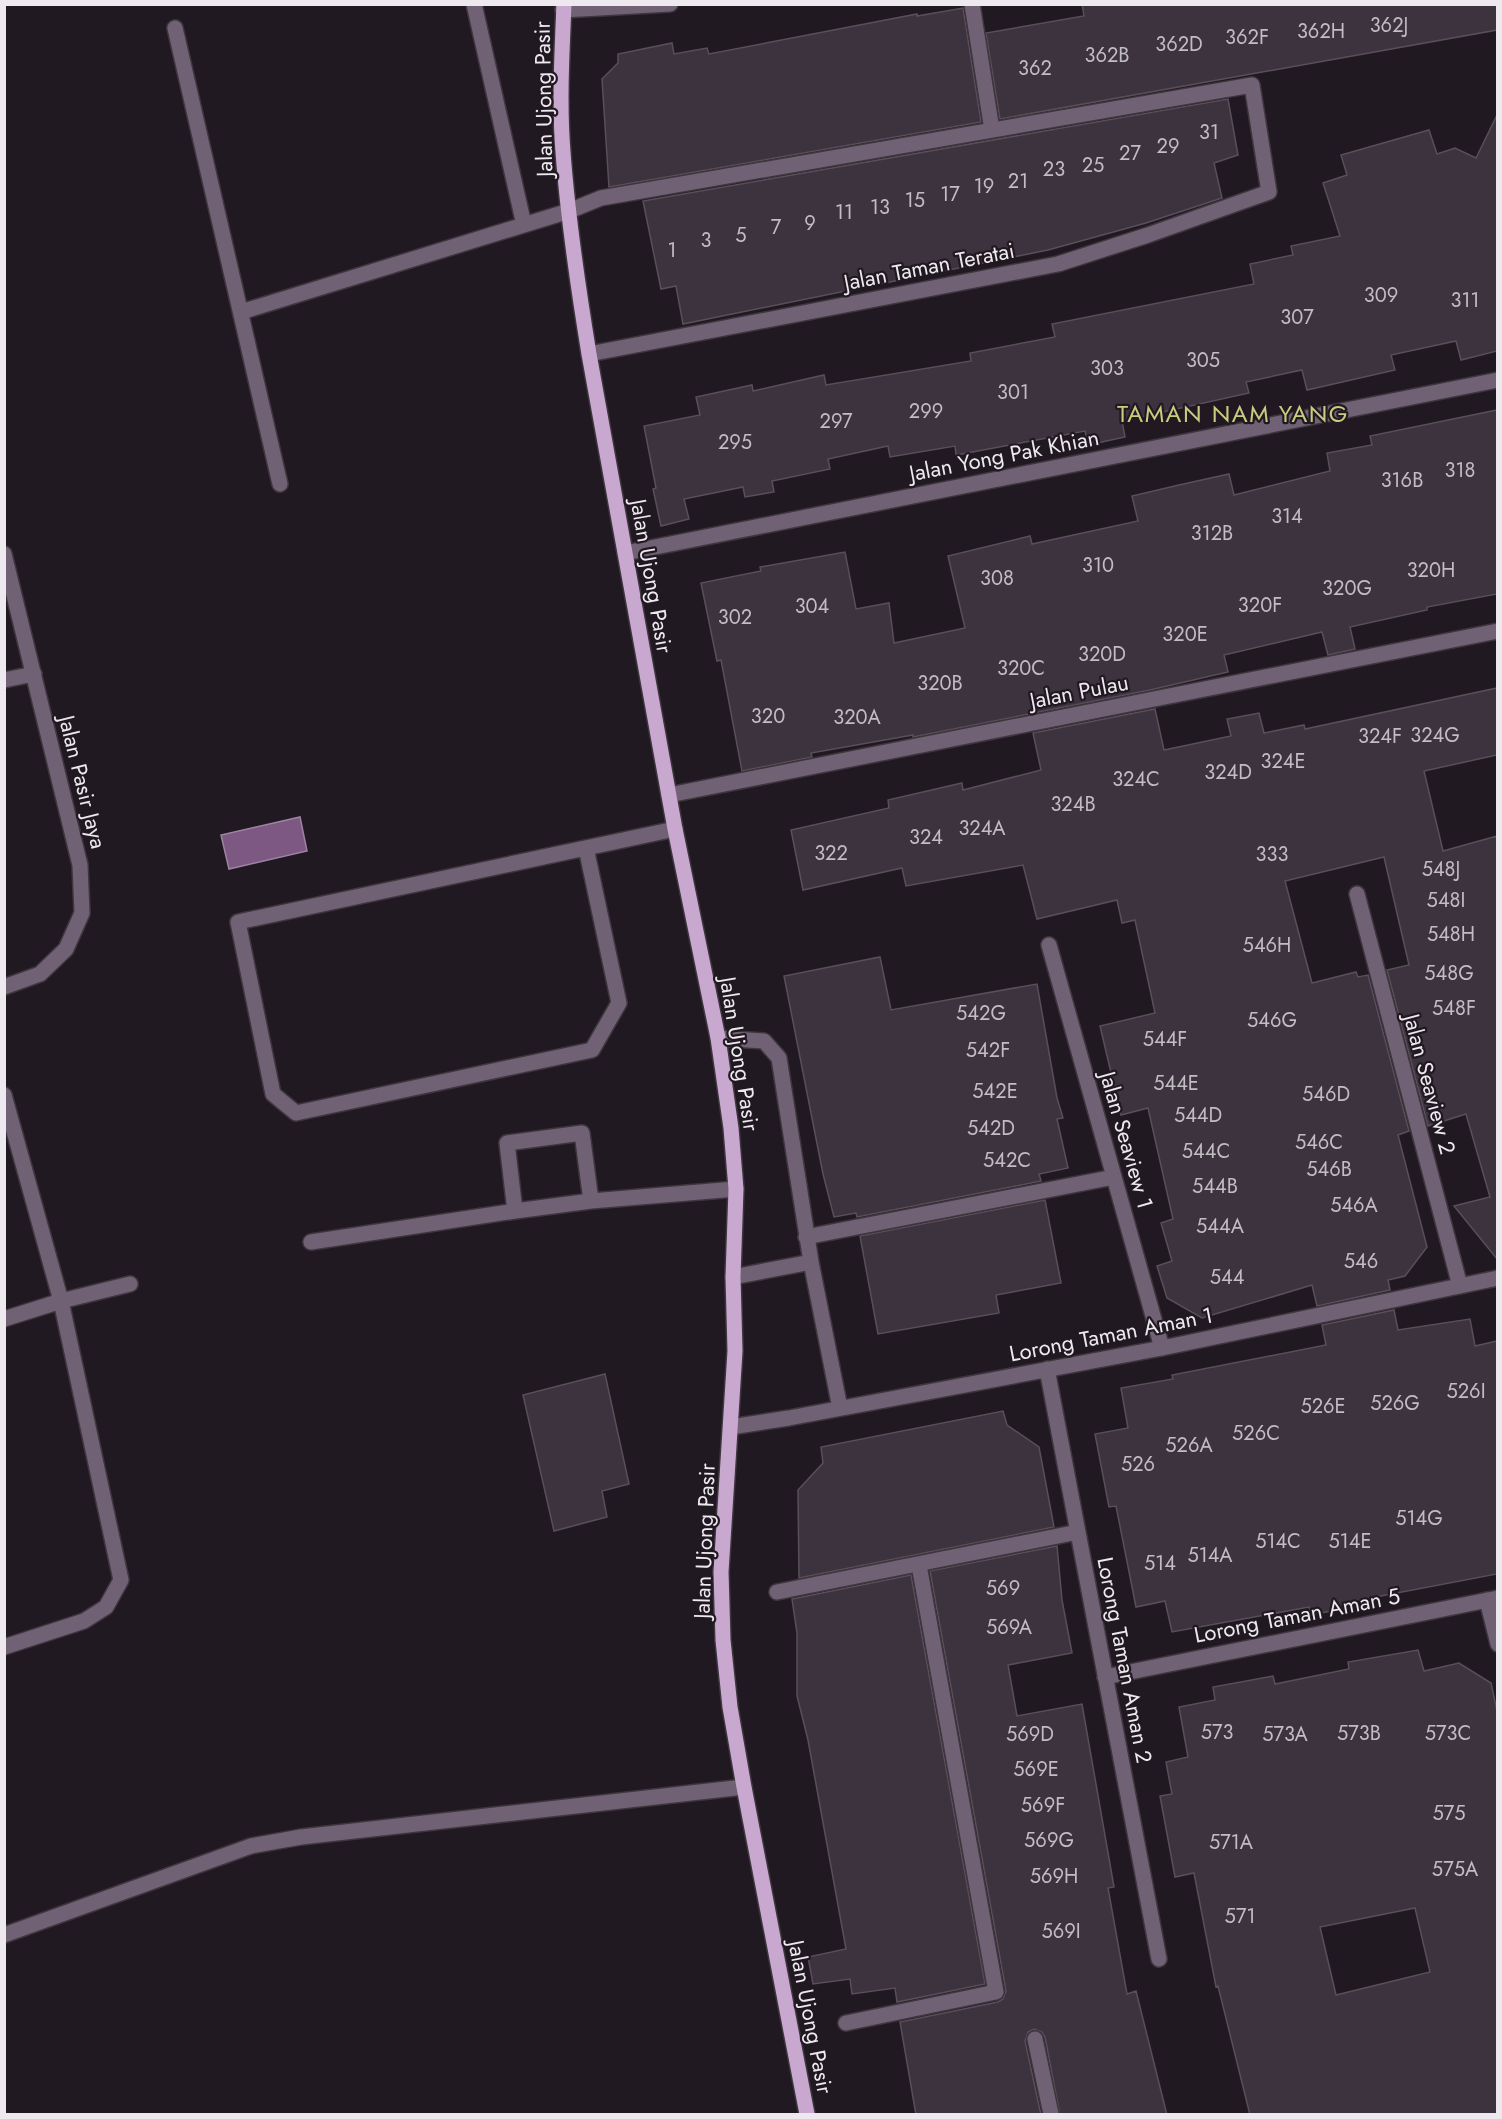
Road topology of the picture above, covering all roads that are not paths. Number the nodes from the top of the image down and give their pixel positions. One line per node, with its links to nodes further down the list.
1 (474, 4): 8 (street)
2 (670, 4): 4 (street)
3 (972, 4): 6 (street)
4 (564, 7): 7 (main road, Jalan Ujong Pasir)
5 (175, 28): 9 (street)
6 (992, 130): 7 (street); 10 (street, Jalan Taman Teratai)
7 (569, 211): 8 (street); 10 (main road, Jalan Ujong Pasir)
8 (524, 225): 9 (street)
9 (241, 312): 12 (street)
10 (589, 354): 13 (main road, Jalan Ujong Pasir)
11 (1497, 380): 13 (street, Jalan Yong Pak Khian)
12 (280, 484)
13 (624, 553): 18 (main road, Jalan Ujong Pasir)
14 (4, 554): 16 (street, Jalan Pasir Jaya)
15 (1497, 631): 18 (street, Jalan Pulau)
16 (34, 674): 17 (street); 23 (street, Jalan Pasir Jaya)
17 (4, 680)
18 (669, 795): 19 (main road, Jalan Ujong Pasir)
19 (675, 829): 20 (street); 24 (main road, Jalan Ujong Pasir)
20 (586, 848): 20 (street)
21 (1357, 894): 36 (street, Jalan Seaview 2)
22 (1049, 945): 26 (street, Jalan Seaview 1)
23 (4, 987)
24 (718, 1038): 27 (main road, Jalan Ujong Pasir); 30 (street)
25 (4, 1095): 37 (street)
26 (1114, 1177): 30 (street); 39 (street, Jalan Seaview 1)
27 (736, 1189): 28 (street); 33 (main road, Jalan Ujong Pasir)
28 (591, 1201): 29 (street); 29 (street)
29 (515, 1211): 31 (street)
30 (806, 1237): 32 (street)
31 (311, 1242)
32 (811, 1262): 33 (street); 41 (street)
33 (733, 1277): 42 (main road, Jalan Ujong Pasir)
34 (1497, 1278): 36 (street, Lorong Taman Aman 1)
35 (130, 1284): 37 (street)
36 (1460, 1286): 39 (street, Lorong Taman Aman 1)
37 (61, 1301): 38 (street); 48 (street)
38 (4, 1319)
39 (1162, 1348): 40 (street, Lorong Taman Aman 1)
40 (1047, 1369): 41 (street, Lorong Taman Aman 1); 43 (street, Lorong Taman Aman 2)
41 (840, 1408): 42 (street, Lorong Taman Aman 1)
42 (731, 1427): 50 (main road, Jalan Ujong Pasir)
43 (1078, 1532): 44 (street); 49 (street, Lorong Taman Aman 2)
44 (919, 1565): 45 (street); 53 (street)
45 (777, 1592)
46 (1492, 1599): 47 (street); 49 (street, Lorong Taman Aman 5)
47 (1497, 1644)
48 (4, 1647)
49 (1105, 1677): 52 (street, Lorong Taman Aman 2)
50 (744, 1787): 51 (street); 55 (main road, Jalan Ujong Pasir)
51 (4, 1935)
52 (1159, 1959)
53 (846, 2023)
54 (1035, 2039): 56 (street)
55 (807, 2115)
56 (1051, 2115)

